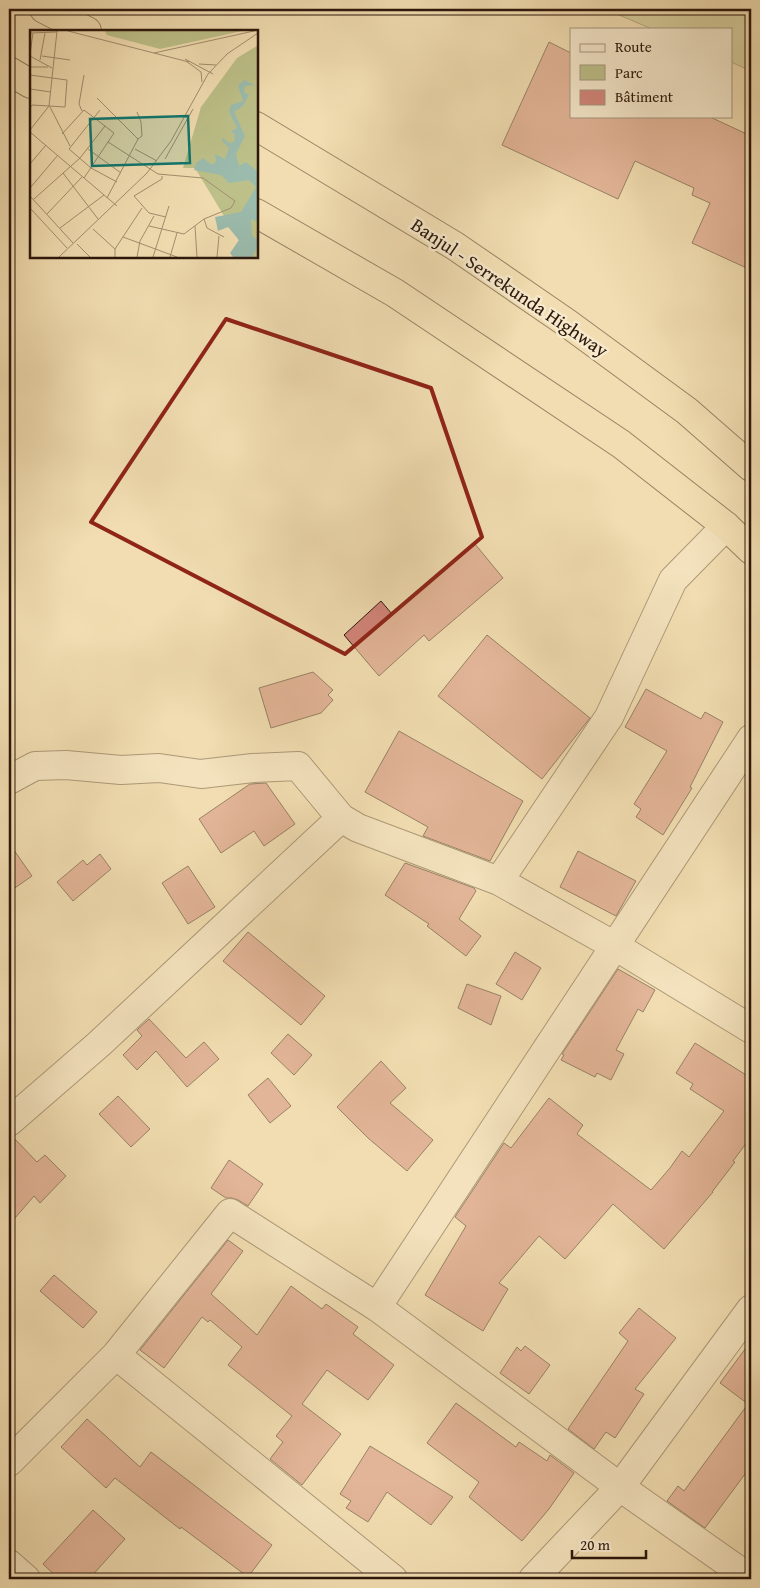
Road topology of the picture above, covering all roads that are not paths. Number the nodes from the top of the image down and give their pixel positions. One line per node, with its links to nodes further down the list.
1 (44, 9): 2 (highway)
2 (85, 30)
3 (9, 71): 4 (highway)
4 (30, 83)
5 (258, 127): 7 (highway, Banjul - Serrekunda Highway)
6 (258, 214): 8 (highway)
7 (751, 467)
8 (726, 526): 9 (highway); 13 (street)
9 (751, 550)
10 (751, 739): 14 (street)
11 (9, 780): 12 (street)
12 (340, 818): 13 (street); 16 (street)
13 (499, 881): 14 (street)
14 (615, 946): 15 (street); 17 (street)
15 (751, 1029)
16 (9, 1122)
17 (377, 1307): 19 (street); 21 (street)
18 (751, 1309): 21 (street)
19 (116, 1355): 20 (street); 24 (street)
20 (9, 1462)
21 (620, 1487): 25 (street); 26 (street)
22 (9, 1564): 23 (street)
23 (26, 1579)
24 (393, 1579)
25 (533, 1579)
26 (751, 1579)

